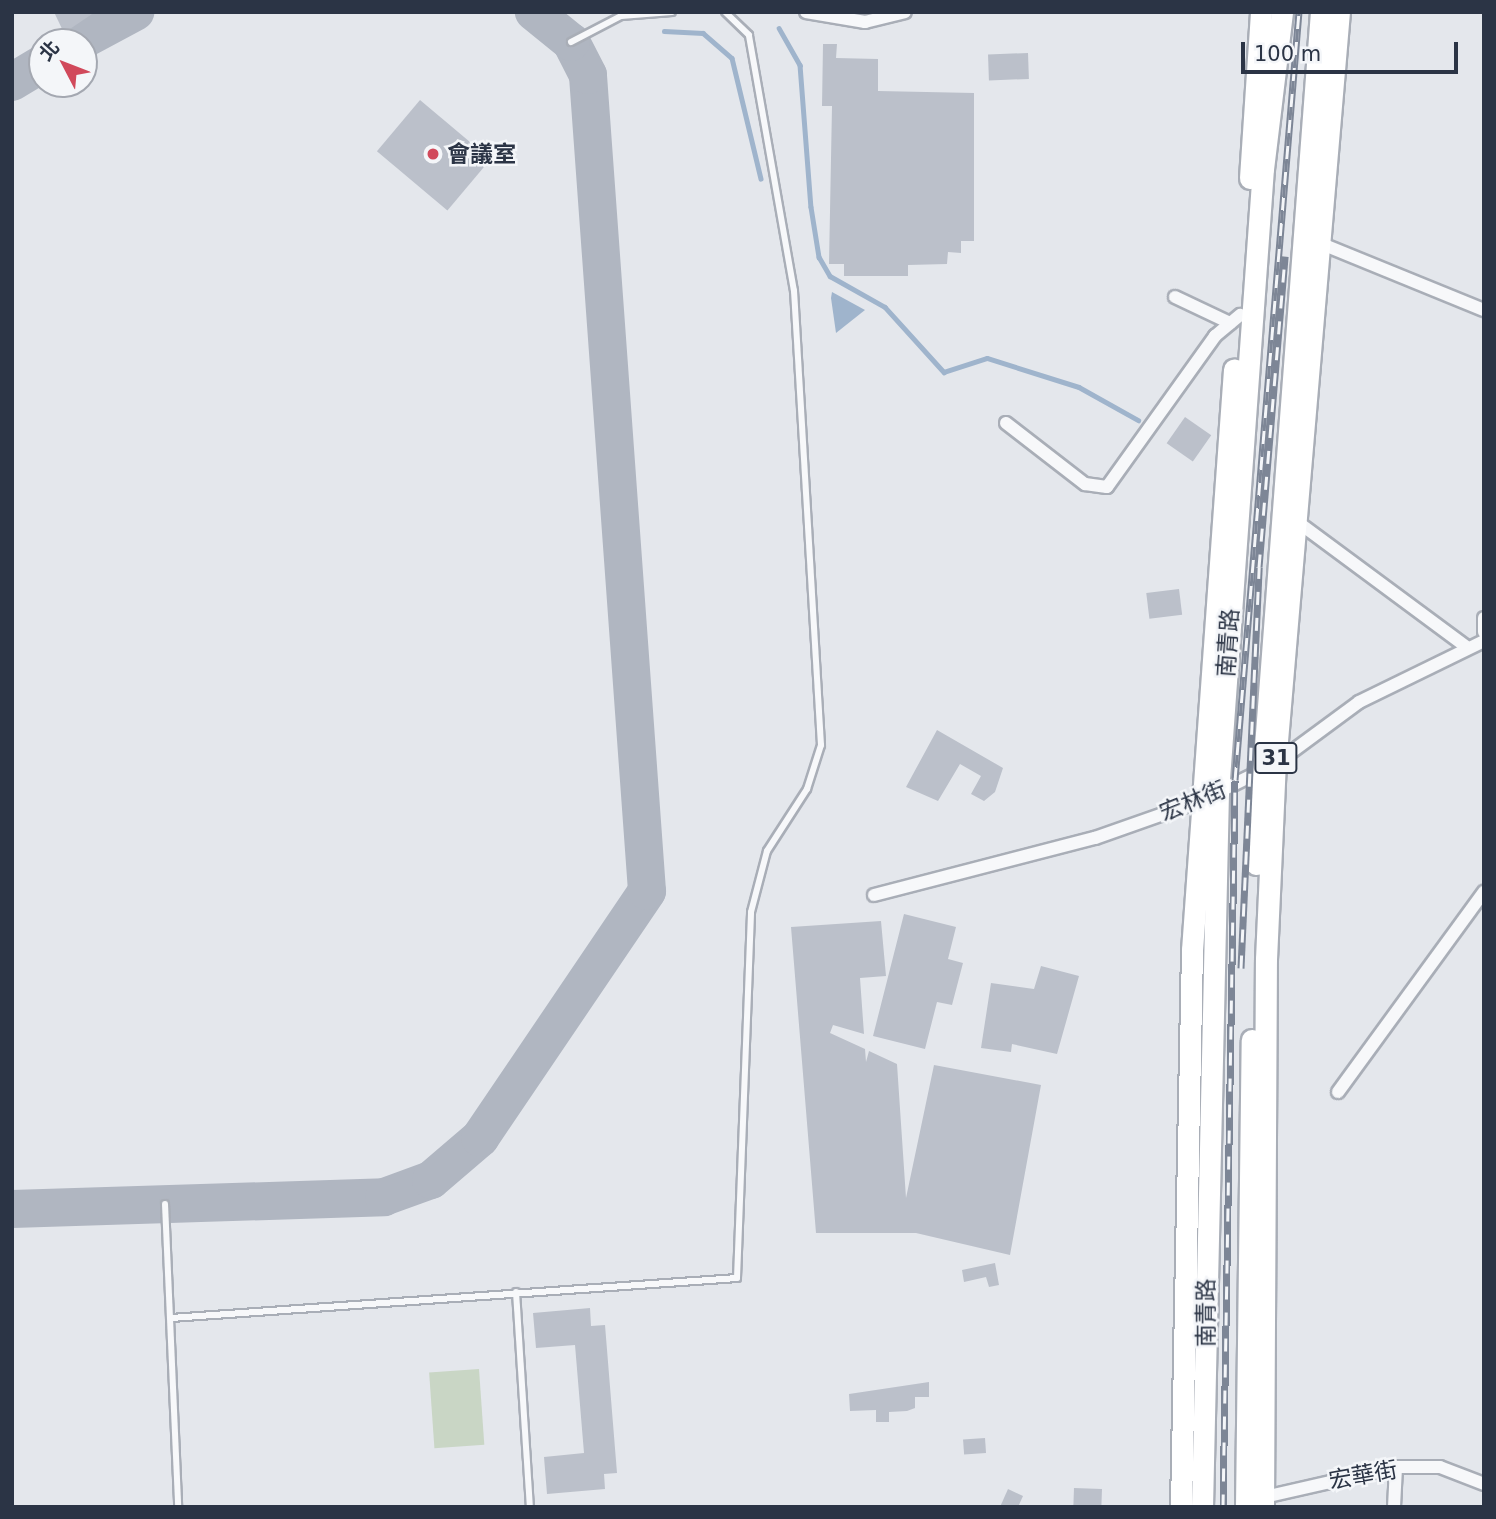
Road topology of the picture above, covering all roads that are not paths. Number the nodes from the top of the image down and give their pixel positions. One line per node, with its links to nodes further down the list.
1 (672, 12): 9 (lane)
2 (725, 12): 34 (lane)
3 (806, 12): 4 (street)
4 (905, 12)
5 (1261, 12): 12 (main road, 31)
6 (1282, 12): 10 (main road, 南青路 / 31)
7 (1321, 12): 11 (main road, 南青路 / 31)
8 (1339, 12): 13 (main road, 31)
9 (571, 42)
10 (1263, 169): 12 (main road, 南青路); 25 (main road, 南青路 / 31)
11 (1303, 207): 14 (main road, 南青路); 24 (main road, 南青路 / 31)
12 (1247, 241): 17 (main road, 31)
13 (1322, 244): 14 (main road, 31); 16 (street)
14 (1316, 292): 19 (main road, 31)
15 (1175, 297): 17 (street)
16 (1484, 310)
17 (1235, 319): 18 (street); 25 (main road, 31)
18 (1006, 423)
19 (1294, 520): 23 (street); 24 (main road, 31)
20 (1484, 618): 21 (street)
21 (1484, 632)
22 (1484, 641): 23 (street, 宏林街)
23 (1465, 646): 24 (street, 宏林街)
24 (1267, 768): 25 (street, 宏林街); 29 (main road, 31); 32 (main road, 南青路 / 31)
25 (1208, 797): 27 (street, 宏林街); 28 (main road, 31); 31 (main road, 南青路 / 31)
26 (1484, 892): 30 (street)
27 (874, 895)
28 (1192, 950): 31 (main road, 南青路); 41 (main road, 31)
29 (1266, 958): 32 (main road, 南青路); 38 (main road, 31)
30 (1338, 1092)
31 (1206, 1118): 42 (main road, 南青路 / 31)
32 (1250, 1121): 38 (main road, 南青路 / 31)
33 (165, 1204): 35 (lane)
34 (516, 1292): 35 (lane); 40 (lane)
35 (171, 1318): 39 (lane)
36 (1396, 1467): 37 (street, 宏華街); 38 (street, 宏華街); 43 (street)
37 (1484, 1484)
38 (1252, 1505)
39 (178, 1507)
40 (529, 1507)
41 (1181, 1507)
42 (1202, 1507)
43 (1394, 1507)

